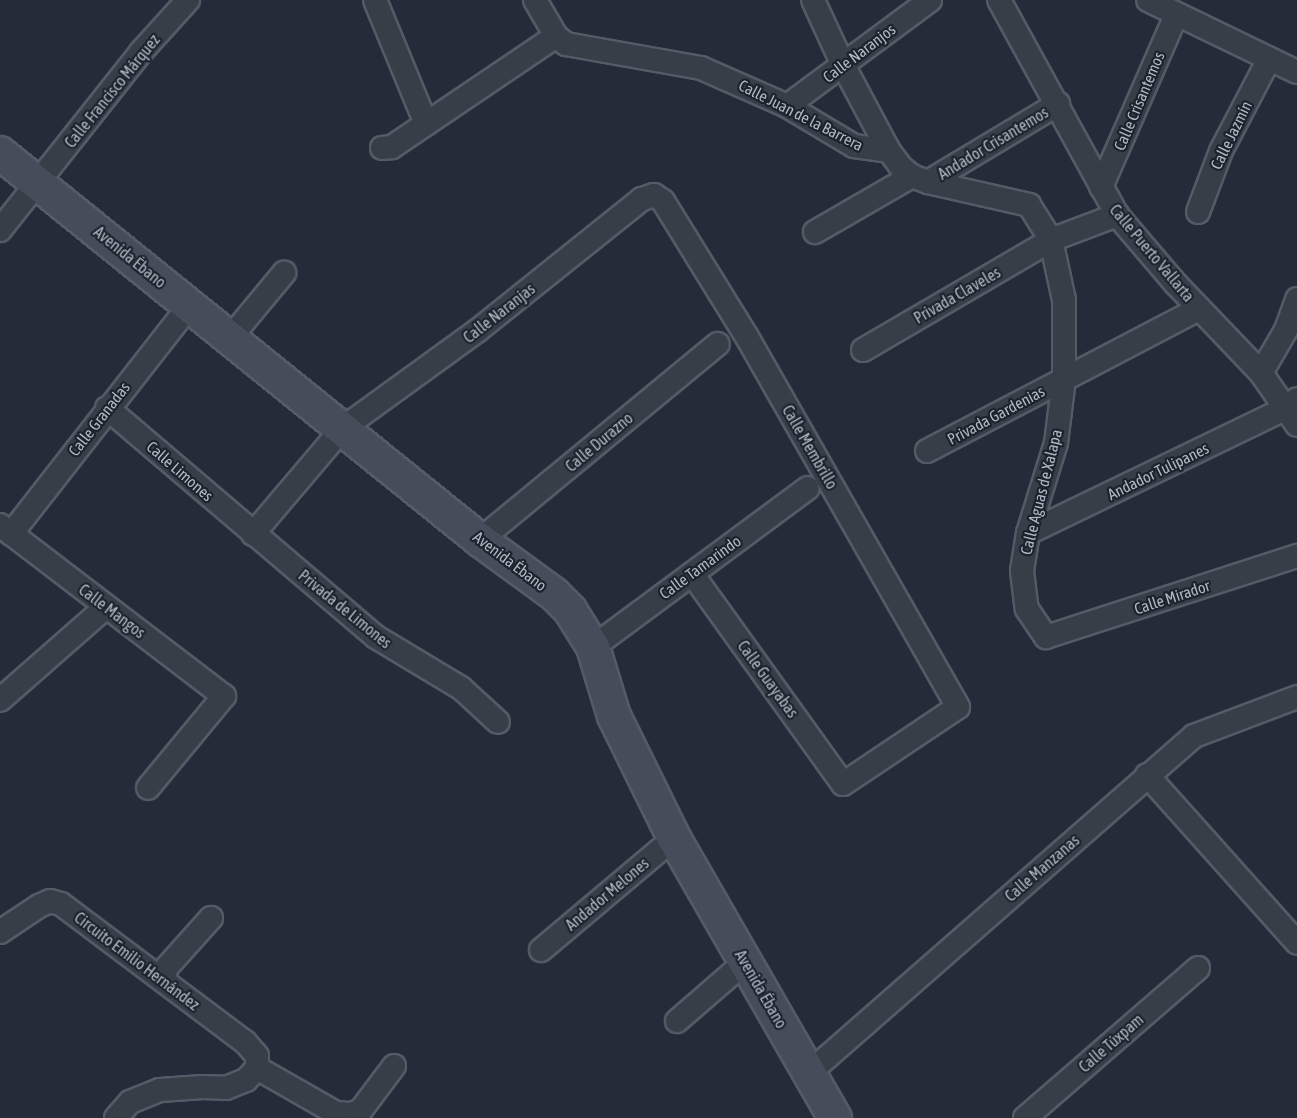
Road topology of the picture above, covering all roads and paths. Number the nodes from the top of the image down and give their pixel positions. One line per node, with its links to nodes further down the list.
1 (189, 0): 20 (street, Calle Francisco Márquez)
2 (375, 0): 15 (street)
3 (535, 0): 9 (street)
4 (813, 0): 11 (street)
5 (930, 0): 11 (street, Calle Naranjos)
6 (999, 0): 13 (street, Calle Puerto Vallarta)
7 (1148, 0): 8 (street)
8 (1176, 15): 10 (street); 21 (street, Calle Crisantemos)
9 (556, 36): 14 (street, Calle Juan de la Barrera); 15 (street)
10 (1269, 59): 12 (street); 23 (street, Calle Jazmín)
11 (843, 65): 14 (street, Calle Naranjos); 17 (street)
12 (1297, 72)
13 (1058, 104): 19 (street, Andador Crisantemos); 21 (street, Calle Puerto Vallarta)
14 (787, 106): 17 (street, Calle Juan de la Barrera)
15 (426, 124): 16 (street)
16 (382, 147)
17 (889, 151): 19 (street)
18 (0, 153): 20 (main road, Avenida Ébano)
19 (920, 179): 26 (street, Andador Crisantemos); 27 (street, Calle Aguas de Xalapa)
20 (38, 183): 25 (street, Calle Francisco Márquez); 30 (main road, Avenida Ébano)
21 (1101, 187): 24 (street, Calle Puerto Vallarta)
22 (654, 195): 39 (street, Calle Naranjas); 55 (street, Calle Membrillo)
23 (1198, 212)
24 (1117, 214): 27 (street, Privada Claveles); 31 (street, Calle Puerto Vallarta)
25 (0, 230)
26 (815, 232)
27 (1051, 240): 34 (street, Privada Claveles); 36 (street, Calle Aguas de Xalapa)
28 (284, 273): 32 (street)
29 (1297, 298): 35 (street)
30 (190, 305): 32 (main road, Avenida Ébano); 37 (street, Calle Granadas)
31 (1199, 309): 35 (street, Calle Puerto Vallarta); 36 (street, Privada Gardenias)
32 (230, 338): 39 (main road, Avenida Ébano)
33 (718, 344): 45 (street, Calle Durazno)
34 (862, 350)
35 (1261, 373): 38 (street, Calle Puerto Vallarta)
36 (1064, 379): 40 (street, Privada Gardenias); 43 (street, Calle Aguas de Xalapa)
37 (107, 408): 42 (street, Calle Granadas); 44 (street, Calle Limones)
38 (1294, 411): 43 (street, Andador Tulipanes)
39 (342, 429): 44 (street, Calle Naranjas); 45 (main road, Avenida Ébano)
40 (927, 451)
41 (808, 488): 47 (street, Calle Tamarindo)
42 (6, 529): 48 (street, Calle Mangos)
43 (1028, 533): 49 (street, Calle Aguas de Xalapa)
44 (252, 534): 53 (street, Privada de Limones)
45 (480, 540): 50 (main road, Avenida Ébano)
46 (1297, 556): 49 (street, Calle Mirador)
47 (692, 574): 50 (street, Calle Tamarindo); 55 (street, Calle Guayabas)
48 (106, 607): 52 (street); 56 (street, Calle Mangos)
49 (1046, 637)
50 (593, 647): 57 (main road, Avenida Ébano)
51 (1297, 697): 54 (street, Calle Manzanas)
52 (0, 700)
53 (498, 722)
54 (1147, 775): 60 (street); 68 (street, Calle Manzanas)
55 (843, 784)
56 (148, 788)
57 (674, 838): 61 (street, Andador Melones); 62 (main road, Avenida Ébano)
58 (211, 918): 64 (street)
59 (0, 932): 64 (street, Circuito Emilio Hernández)
60 (1295, 937)
61 (541, 950)
62 (745, 962): 65 (street); 68 (main road, Avenida Ébano)
63 (1197, 968): 71 (street, Calle Túxpam)
64 (162, 980): 67 (street, Circuito Emilio Hernández)
65 (677, 1021)
66 (394, 1066): 67 (street)
67 (257, 1068): 69 (street)
68 (809, 1073): 70 (main road, Avenida Ébano)
69 (116, 1118)
70 (835, 1118)
71 (1025, 1118)

